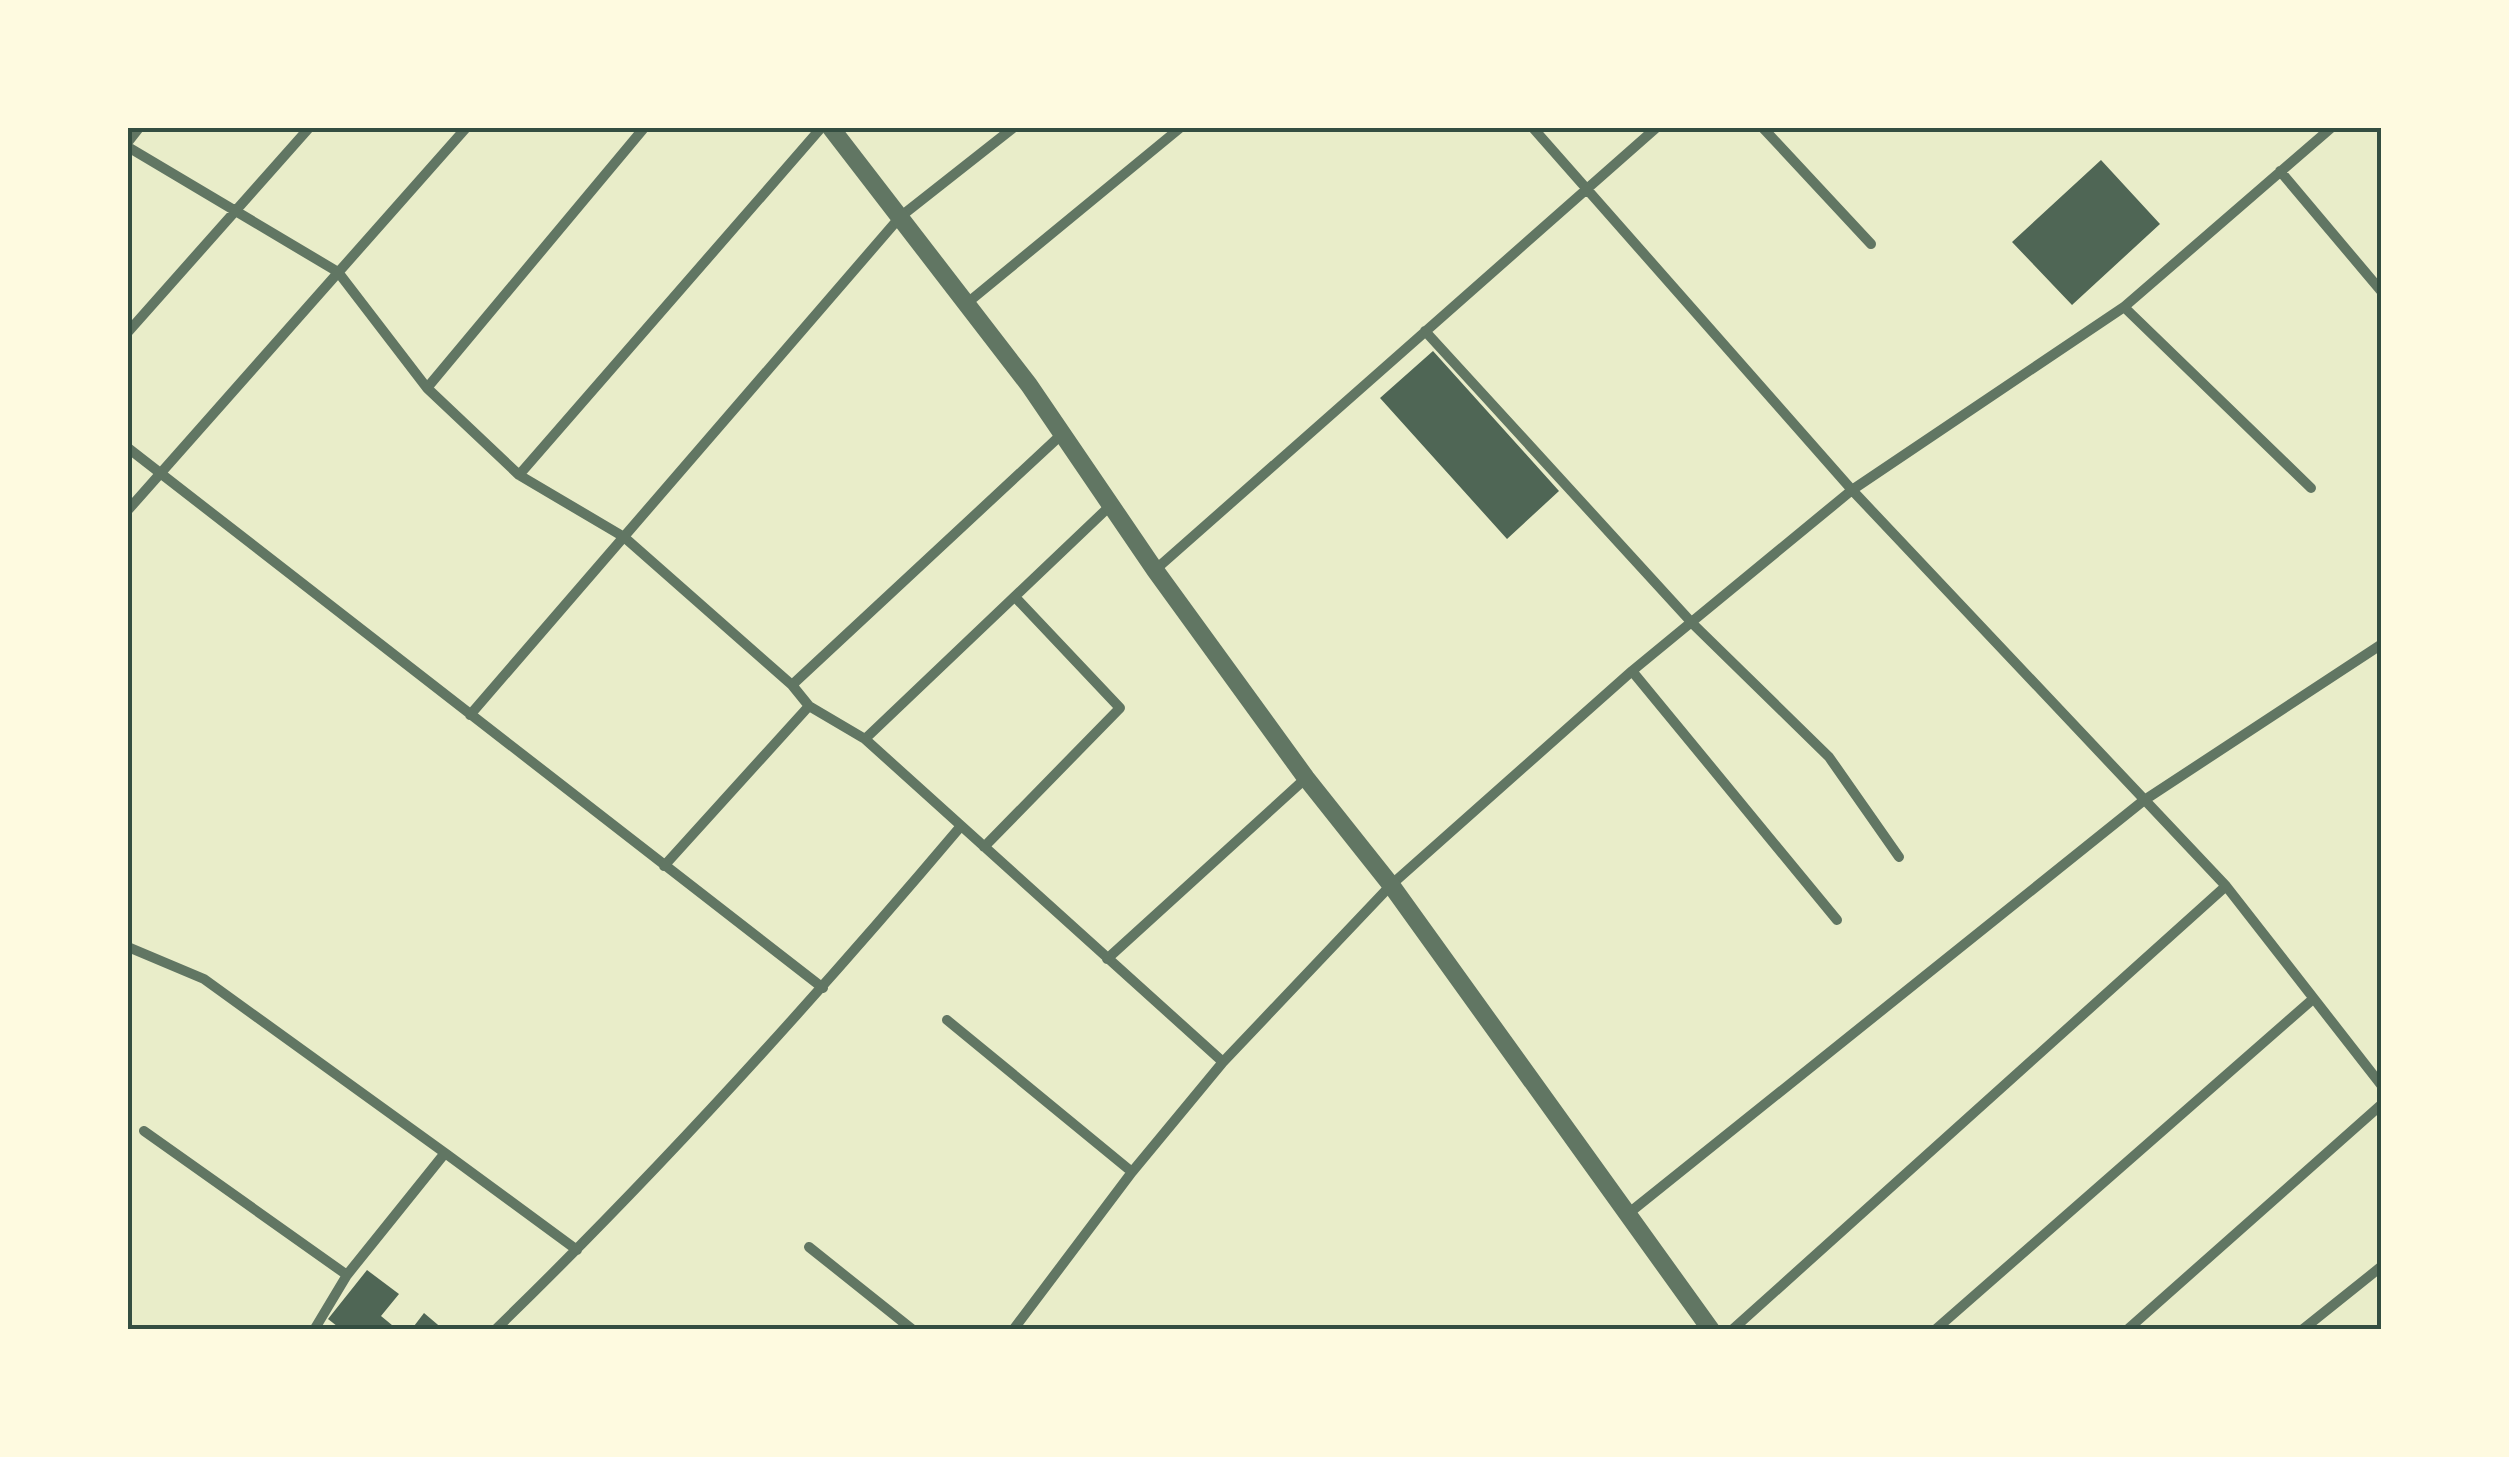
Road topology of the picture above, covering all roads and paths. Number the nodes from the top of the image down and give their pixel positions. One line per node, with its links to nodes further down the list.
1 (139, 128): 13 (street)
2 (309, 128): 16 (street)
3 (466, 128): 19 (street)
4 (644, 128): 25 (street)
5 (821, 128): 29 (street)
6 (831, 128): 17 (street)
7 (1013, 128): 17 (street)
8 (1180, 128): 21 (street)
9 (1533, 128): 15 (street)
10 (1656, 128): 15 (street)
11 (1763, 128): 18 (street)
12 (2330, 128): 14 (street)
13 (128, 145): 16 (street)
14 (2280, 171): 20 (street); 22 (street)
15 (1586, 189): 23 (street); 31 (street)
16 (235, 211): 19 (street); 24 (street)
17 (900, 217): 21 (street); 34 (street)
18 (1870, 244)
19 (338, 272): 25 (street); 28 (street)
20 (2382, 292)
21 (966, 304): 26 (street)
22 (2124, 307): 30 (street); 31 (street)
23 (1425, 331): 35 (street); 37 (street)
24 (128, 332)
25 (427, 388): 29 (street)
26 (1062, 434): 32 (street); 40 (street)
27 (128, 448): 28 (street)
28 (160, 474): 33 (street); 42 (street)
29 (519, 474): 34 (street)
30 (2311, 488)
31 (1852, 490): 37 (street); 45 (street)
32 (1111, 505): 35 (street); 36 (street)
33 (128, 510)
34 (624, 536): 40 (street); 42 (street)
35 (1155, 570): 44 (street)
36 (1014, 597): 43 (street); 47 (street)
37 (1693, 624): 39 (street); 48 (street)
38 (2382, 644): 45 (street)
39 (1632, 671): 50 (street); 52 (street)
40 (792, 685): 41 (street)
41 (809, 706): 43 (street); 49 (street)
42 (470, 715): 49 (street)
43 (865, 739): 46 (street)
44 (1306, 778): 50 (street); 54 (street)
45 (2142, 801): 51 (street); 64 (street)
46 (961, 826): 47 (street); 55 (street)
47 (984, 848): 54 (street)
48 (1898, 857)
49 (664, 866): 55 (street)
50 (1391, 885): 58 (street); 64 (street)
51 (2226, 886): 56 (street); 75 (street)
52 (1838, 920)
53 (128, 947): 62 (street)
54 (1107, 959): 58 (street)
55 (823, 988): 66 (street)
56 (2313, 999): 59 (street); 69 (street)
57 (948, 1020): 63 (street)
58 (1223, 1062): 63 (street)
59 (2382, 1086)
60 (2382, 1104): 78 (street)
61 (144, 1130): 68 (street)
62 (445, 1153): 66 (street); 68 (street)
63 (1132, 1172): 73 (street)
64 (1629, 1213): 74 (street)
65 (809, 1247): 72 (street)
66 (578, 1250): 71 (street)
67 (2382, 1266): 79 (street)
68 (347, 1275): 70 (street)
69 (1950, 1318): 76 (street); 77 (street)
70 (314, 1330)
71 (495, 1330)
72 (913, 1330)
73 (1013, 1330)
74 (1711, 1330)
75 (1732, 1330)
76 (1935, 1330)
77 (1958, 1330)
78 (2127, 1330)
79 (2302, 1330)

